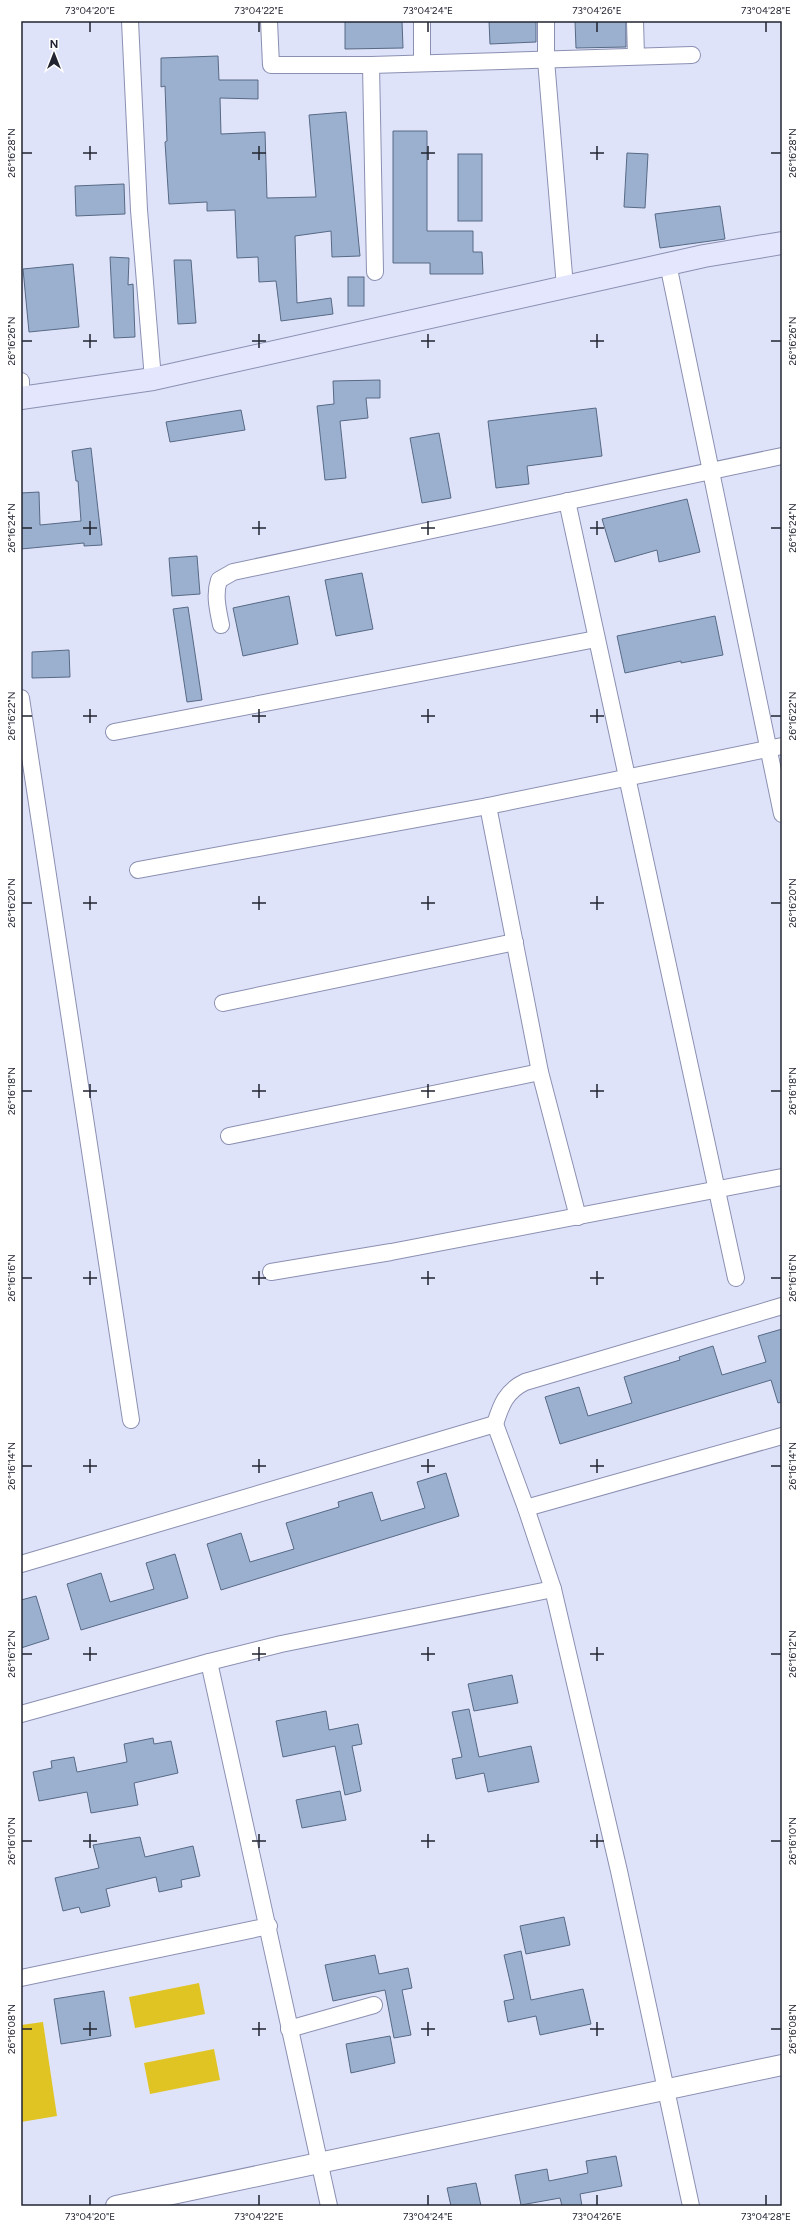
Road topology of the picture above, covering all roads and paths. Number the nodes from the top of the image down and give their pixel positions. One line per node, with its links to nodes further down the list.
1 (130, 21): 15 (street)
2 (269, 21): 10 (street)
3 (422, 21): 9 (street)
4 (546, 21): 8 (street)
5 (635, 21): 7 (street)
6 (692, 55): 7 (street)
7 (636, 56): 8 (street)
8 (546, 60): 9 (street); 14 (street)
9 (422, 63): 10 (street)
10 (371, 65): 13 (street)
11 (782, 243): 12 (main road)
12 (668, 264): 14 (main road); 19 (street)
13 (374, 272)
14 (565, 287): 15 (main road)
15 (153, 379): 17 (main road)
16 (21, 381): 17 (street)
17 (21, 398)
18 (782, 456): 19 (street)
19 (710, 471): 20 (street); 25 (street)
20 (567, 501): 21 (street); 22 (street)
21 (221, 625)
22 (596, 639): 24 (street); 26 (street)
23 (21, 698): 40 (street)
24 (114, 732)
25 (775, 748): 26 (street); 28 (street)
26 (626, 777): 27 (street); 35 (street)
27 (488, 806): 29 (street); 30 (street)
28 (782, 814)
29 (138, 870)
30 (514, 942): 31 (street); 32 (street)
31 (223, 1003)
32 (540, 1072): 33 (street); 36 (street)
33 (229, 1136)
34 (782, 1177): 35 (street)
35 (717, 1191): 36 (street); 38 (street)
36 (578, 1217): 37 (street)
37 (271, 1272)
38 (736, 1278)
39 (782, 1306): 41 (street)
40 (131, 1420)
41 (495, 1424): 43 (street); 44 (street)
42 (782, 1436): 43 (street)
43 (526, 1508): 45 (street)
44 (21, 1564)
45 (554, 1589): 46 (street); 53 (street)
46 (209, 1662): 47 (street); 48 (street)
47 (21, 1714)
48 (269, 1926): 49 (street); 51 (street)
49 (21, 1978)
50 (374, 2005): 51 (street)
51 (289, 2029): 54 (street)
52 (782, 2065): 53 (street)
53 (666, 2089): 54 (street); 57 (street)
54 (320, 2163): 55 (street); 56 (street)
55 (116, 2206)
56 (329, 2206)
57 (691, 2206)

